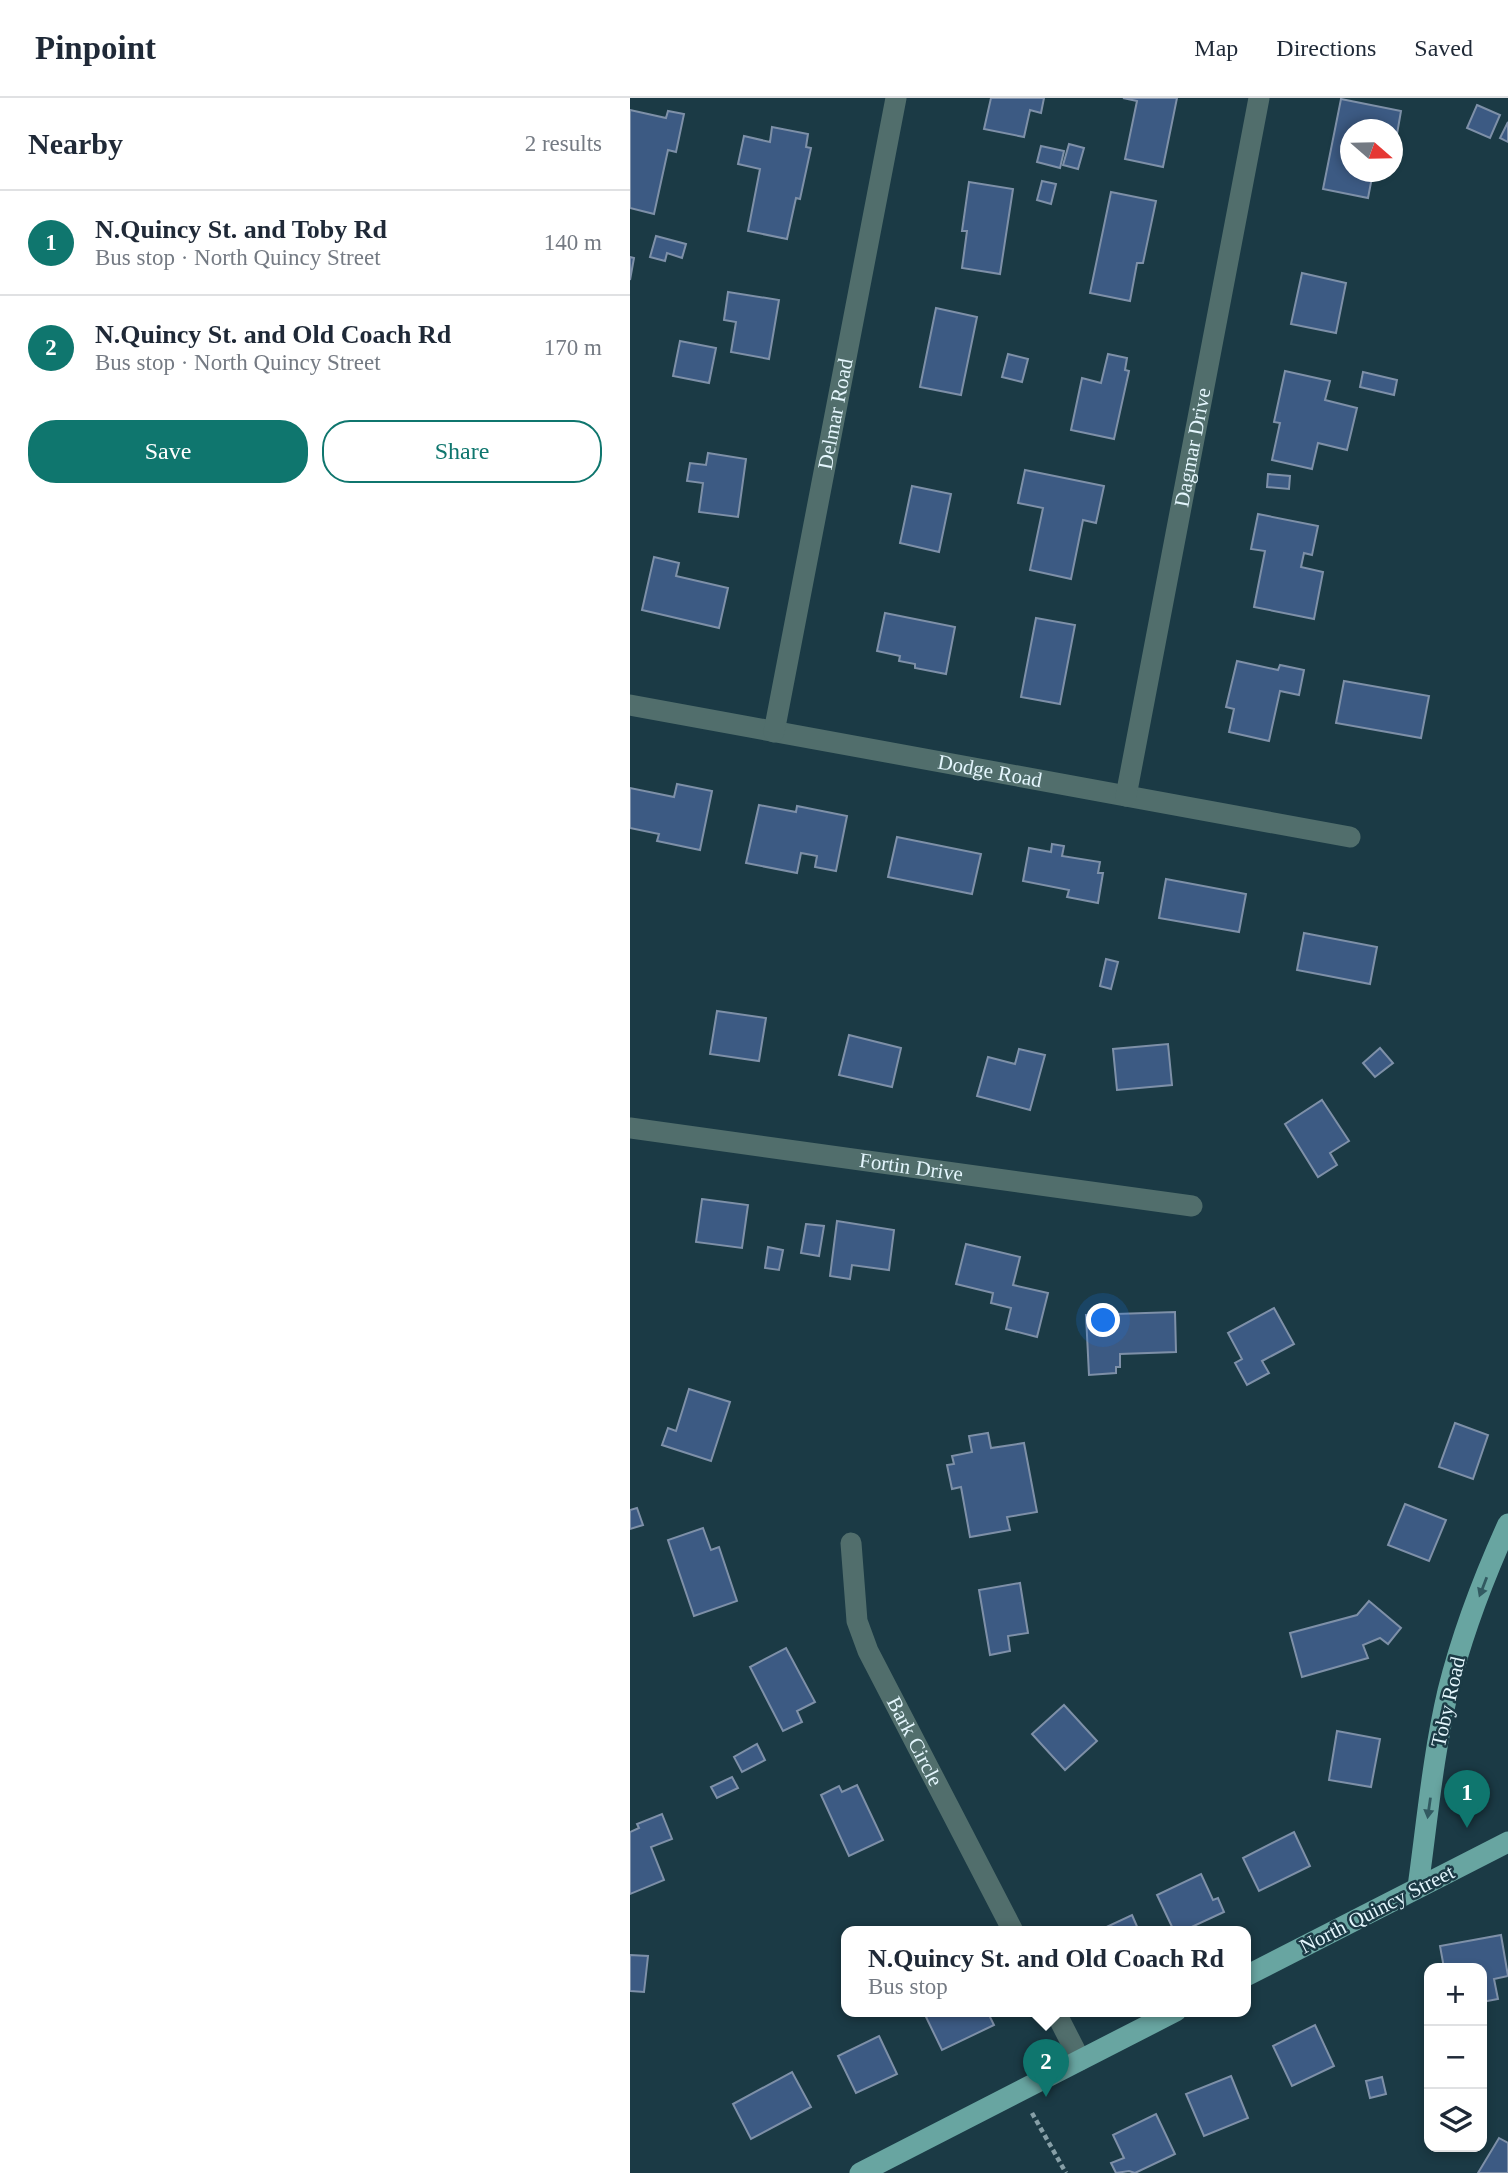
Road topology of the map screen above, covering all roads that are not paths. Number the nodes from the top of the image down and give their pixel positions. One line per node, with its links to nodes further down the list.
1 (896, 98): 4 (street, Delmar Road)
2 (1259, 98): 5 (street, Dagmar Drive)
3 (630, 705): 4 (street, Dodge Road)
4 (774, 732): 5 (street, Dodge Road)
5 (1126, 796): 6 (street, Dodge Road)
6 (1350, 837)
7 (630, 1128): 8 (street, Fortin Drive)
8 (1192, 1206)
9 (1508, 1524): 12 (main road, Toby Road, one-way to 12)
10 (851, 1543): 13 (street, Bark Circle)
11 (1508, 1842): 12 (main road, North Quincy Street)
12 (1418, 1887): 14 (main road, North Quincy Street)
13 (1010, 1926)
14 (1251, 1973)
15 (1058, 2017): 17 (street)
16 (1164, 2017): 17 (main road)
17 (1080, 2060): 18 (main road)
18 (860, 2173)

